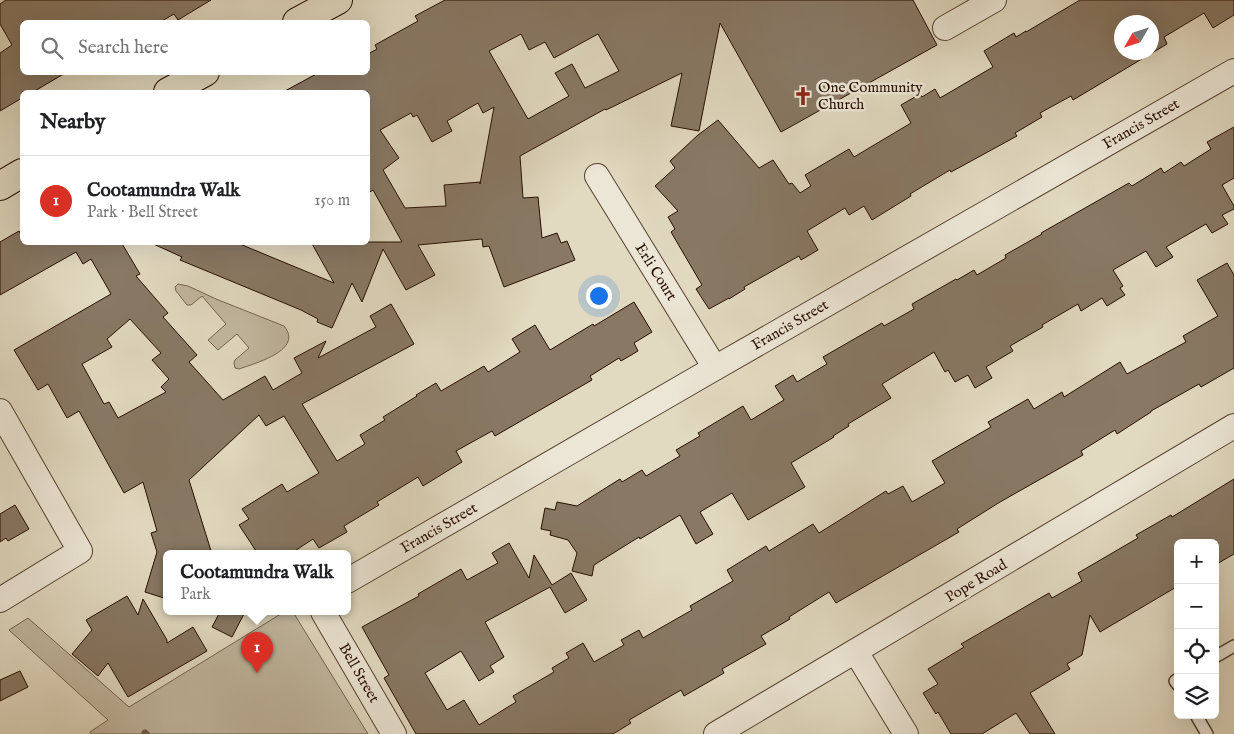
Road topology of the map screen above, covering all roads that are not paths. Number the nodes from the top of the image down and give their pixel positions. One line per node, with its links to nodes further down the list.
1 (338, 0): 3 (main road)
2 (994, 0): 4 (street)
3 (301, 20)
4 (945, 28)
5 (1234, 70): 11 (street, Francis Street)
6 (199, 75): 7 (main road)
7 (172, 90)
8 (20, 174): 10 (main road)
9 (597, 176): 11 (street, Erli Court)
10 (0, 186)
11 (715, 368): 14 (street, Francis Street)
12 (0, 411): 15 (street)
13 (1234, 426): 18 (street, Pope Road)
14 (351, 579)
15 (0, 600)
16 (325, 615): 21 (street, Bell Street)
17 (1234, 646): 19 (lane)
18 (856, 652): 22 (street, Pope Road); 23 (street)
19 (1219, 655)
20 (1198, 719): 24 (lane)
21 (394, 734)
22 (716, 734)
23 (906, 734)
24 (1207, 734)

